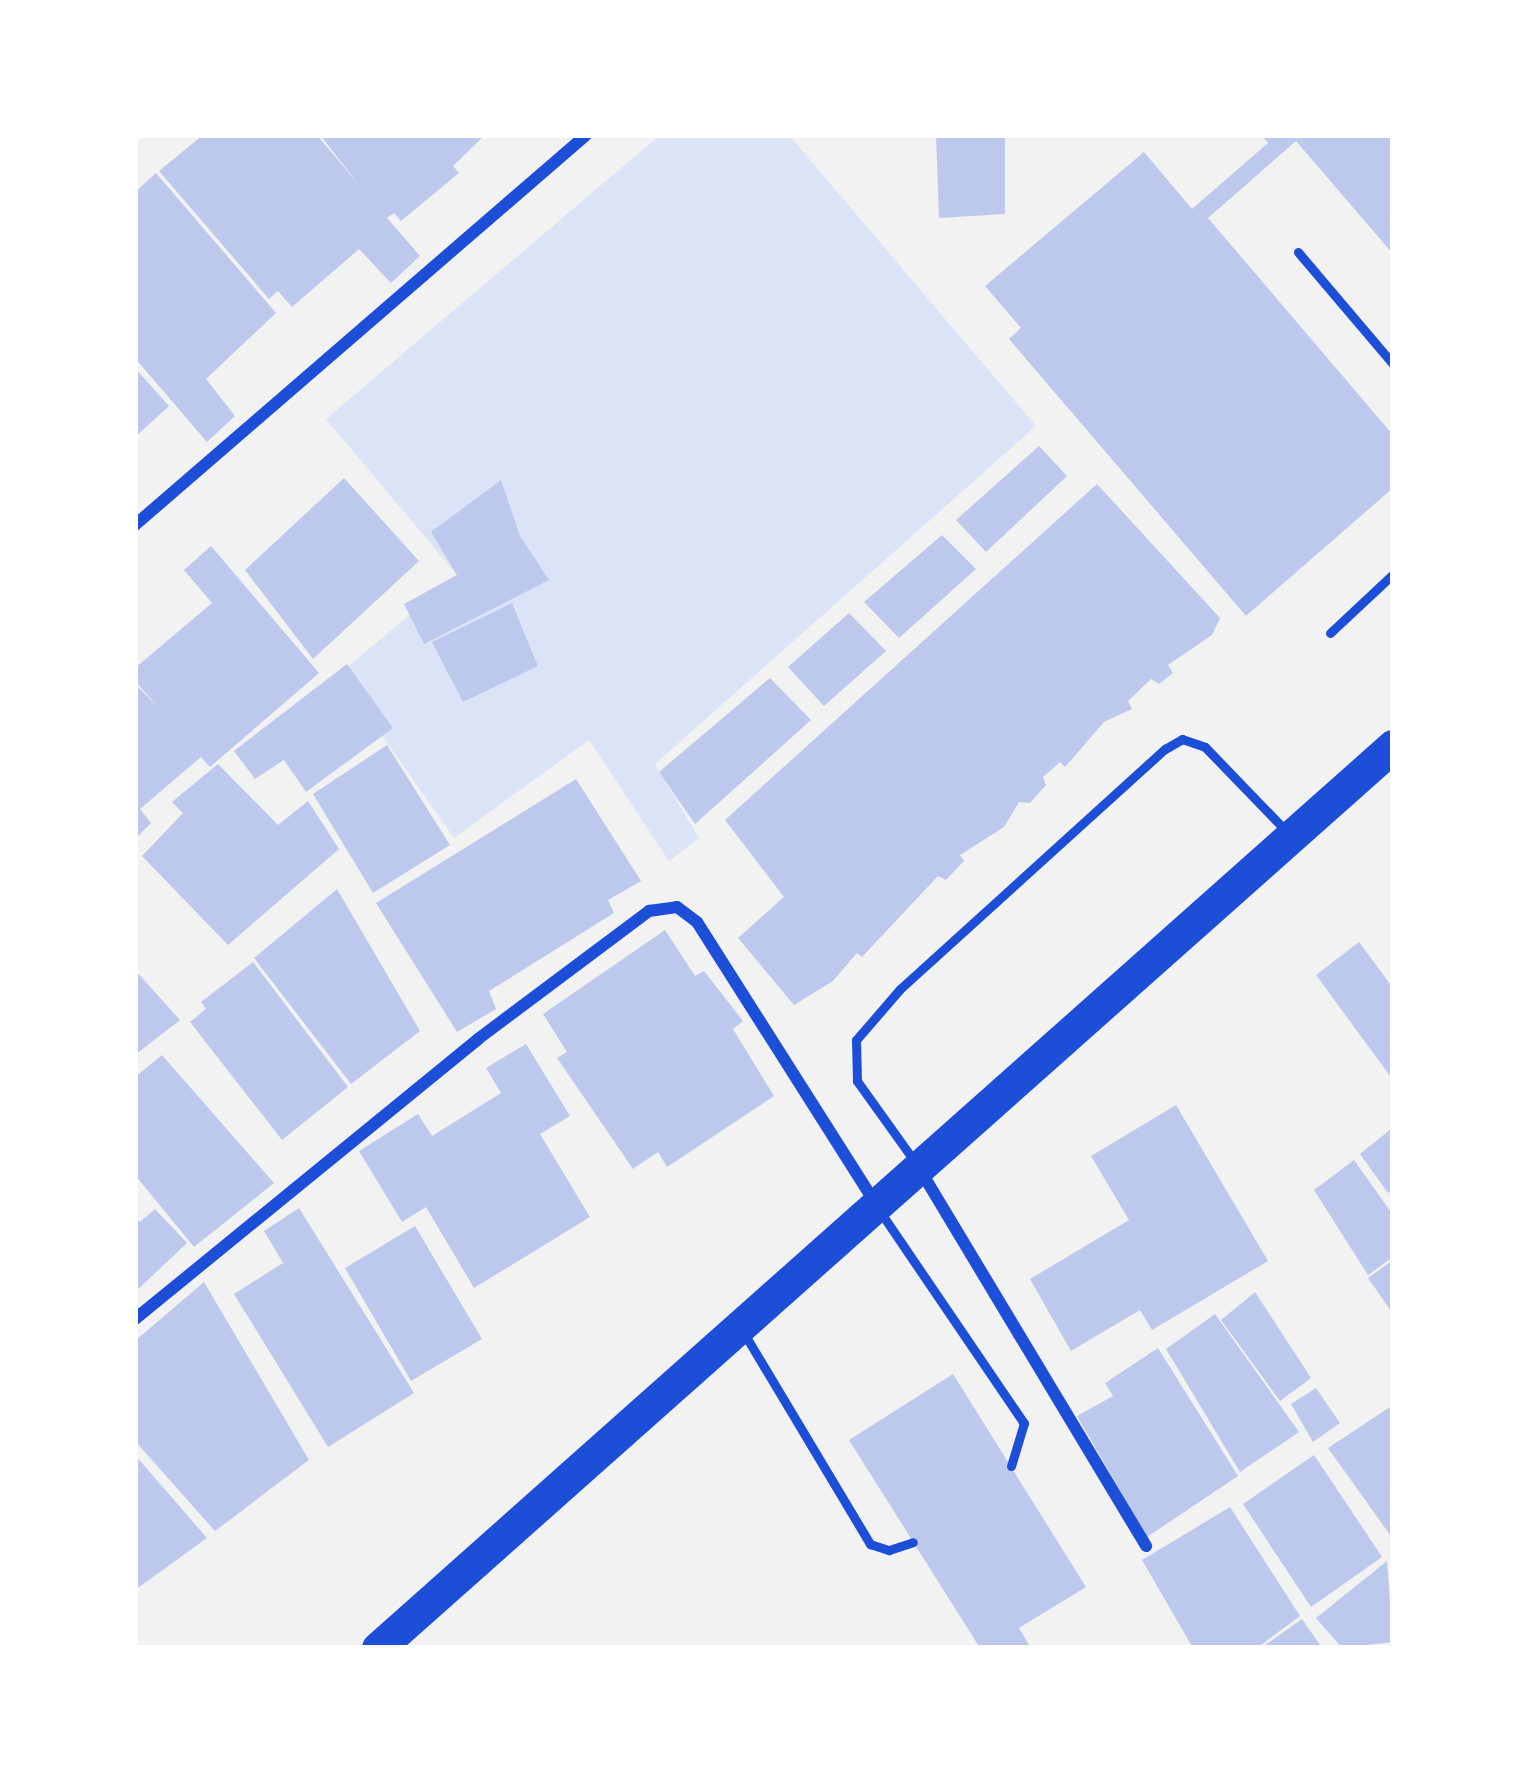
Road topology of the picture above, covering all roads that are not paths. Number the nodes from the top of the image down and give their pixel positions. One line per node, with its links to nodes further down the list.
1 (586, 135): 4 (street)
2 (1298, 252): 3 (lane)
3 (1393, 364)
4 (135, 525)
5 (1393, 574): 6 (lane)
6 (1330, 633)
7 (1393, 746): 8 (highway)
8 (1292, 837): 9 (highway); 9 (lane)
9 (918, 1167): 10 (highway); 15 (street)
10 (876, 1205): 11 (street); 12 (highway); 13 (lane)
11 (135, 1319)
12 (739, 1327): 14 (lane); 16 (highway)
13 (1011, 1466)
14 (913, 1542)
15 (1146, 1546)
16 (378, 1648)

